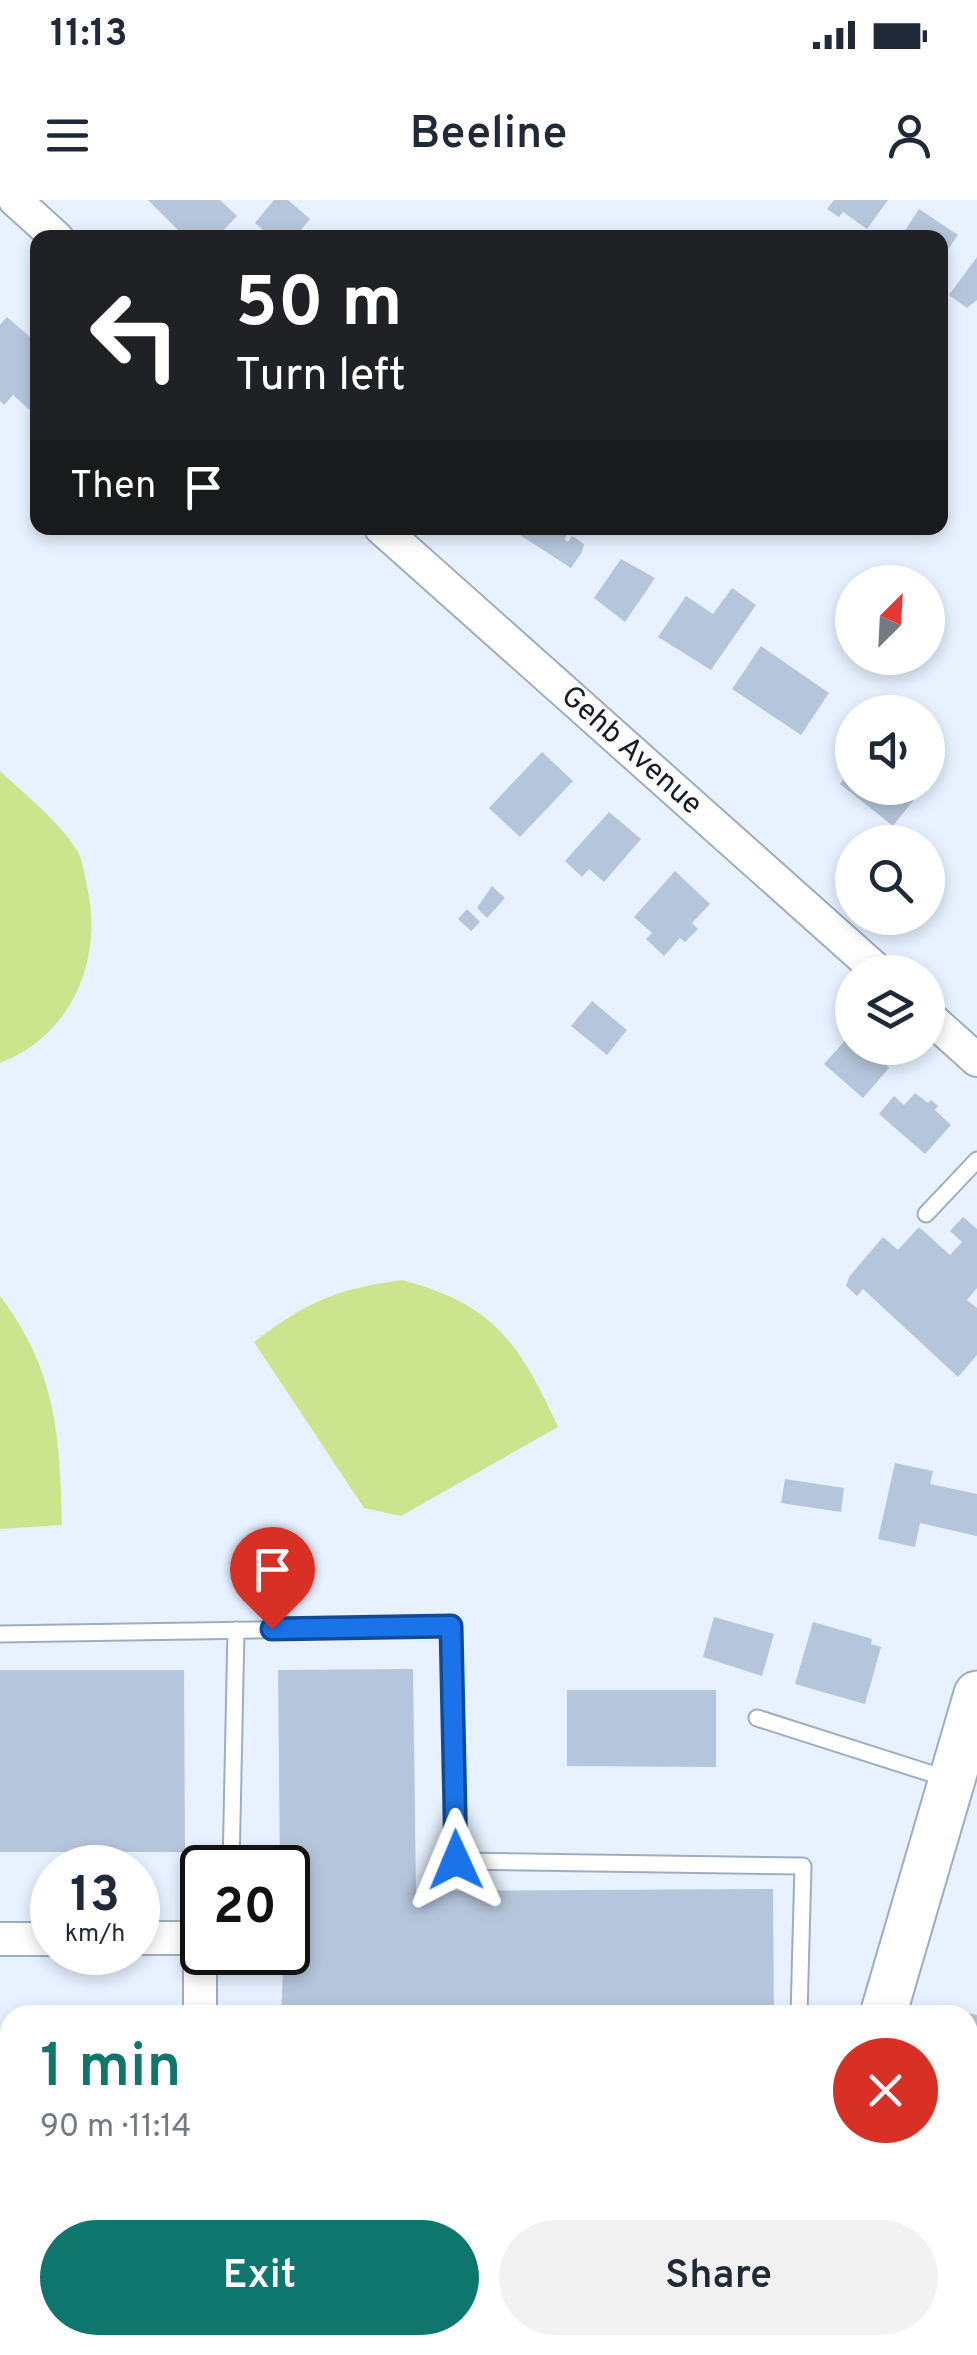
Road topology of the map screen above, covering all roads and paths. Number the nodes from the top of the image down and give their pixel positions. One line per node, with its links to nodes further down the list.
1 (15, 200): 2 (street)
2 (48, 230)
3 (390, 535): 4 (street, Gehb Avenue)
4 (860, 955)
5 (945, 1031): 6 (street)
6 (977, 1060)
7 (977, 1160): 8 (lane)
8 (926, 1214)
9 (236, 1630): 10 (lane); 14 (lane); 19 (lane)
10 (0, 1634)
11 (757, 1718): 13 (lane)
12 (973, 1721): 13 (street)
13 (952, 1780): 20 (street)
14 (232, 1845)
15 (30, 1938): 16 (street)
16 (0, 1939)
17 (200, 1975): 18 (street)
18 (200, 2005)
19 (799, 2005)
20 (887, 2005)

